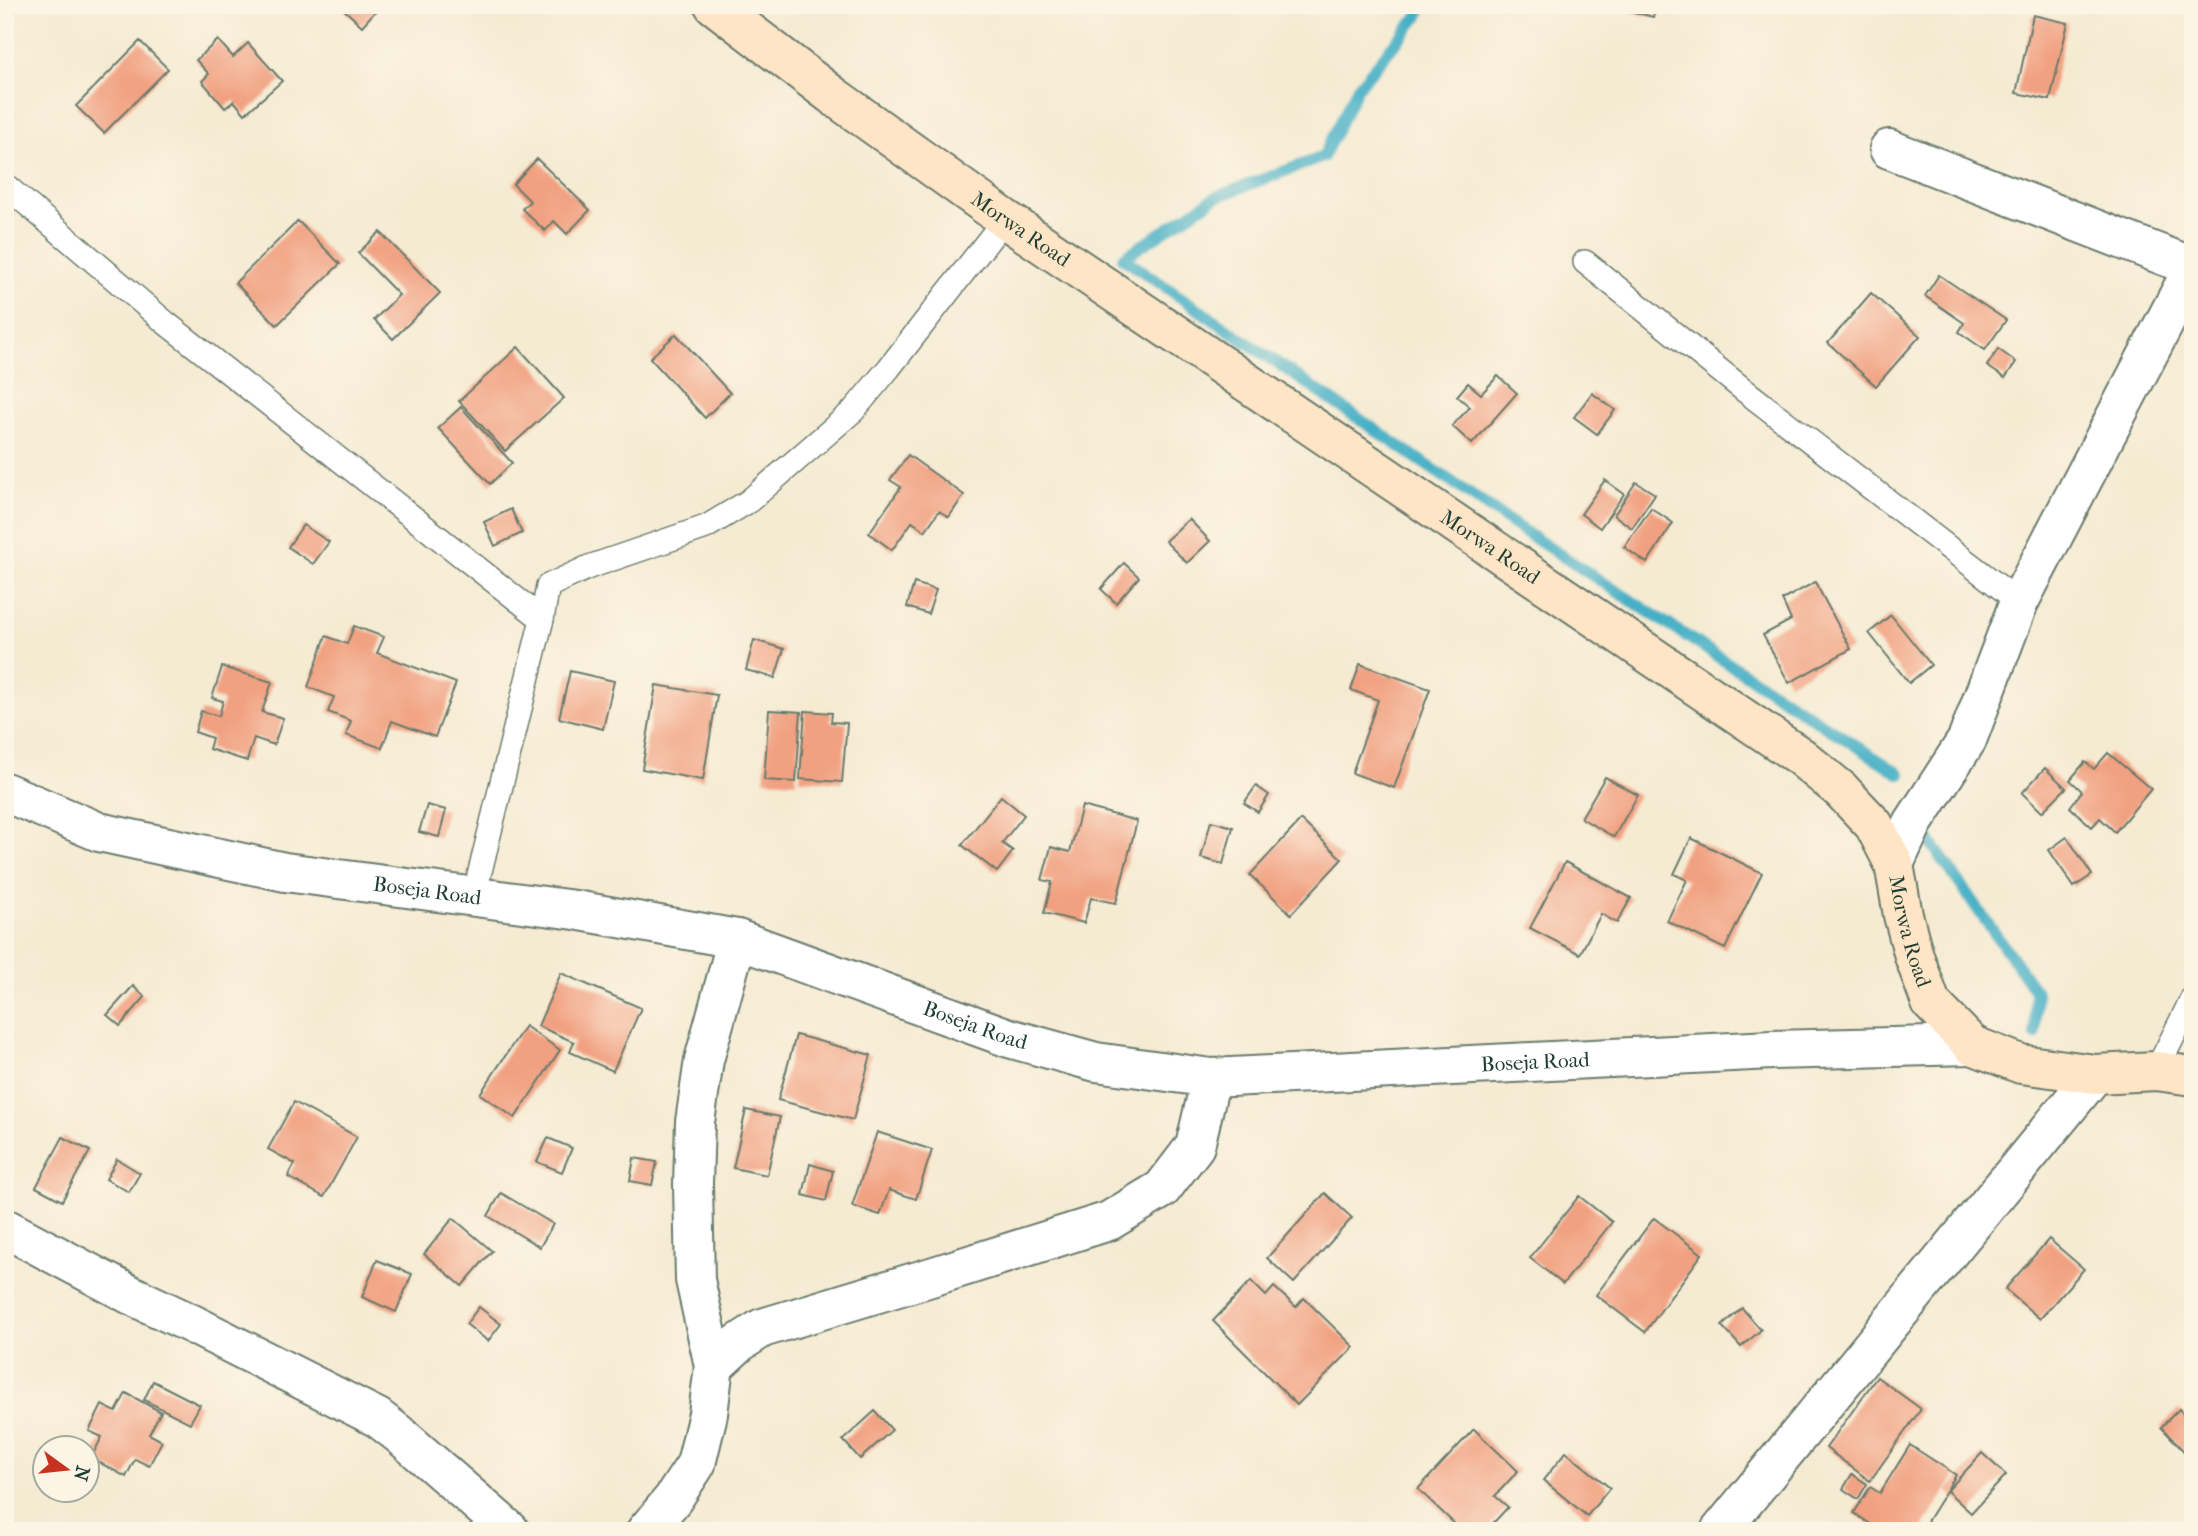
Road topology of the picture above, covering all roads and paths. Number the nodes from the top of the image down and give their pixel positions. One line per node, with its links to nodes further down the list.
1 (714, 5): 4 (main road, Morwa Road)
2 (1889, 149): 6 (street)
3 (5, 185): 8 (lane)
4 (1005, 219): 8 (lane); 10 (main road, Morwa Road)
5 (1585, 262): 7 (lane)
6 (2193, 268): 7 (street)
7 (2019, 602): 10 (street)
8 (542, 619): 11 (lane)
9 (5, 792): 11 (street, Boseja Road)
10 (1894, 864): 14 (main road, Morwa Road)
11 (474, 896): 12 (street, Boseja Road)
12 (737, 939): 18 (street, Boseja Road); 20 (street)
13 (2193, 997): 15 (lane)
14 (1972, 1045): 16 (main road, Morwa Road); 18 (street, Boseja Road)
15 (2156, 1071): 16 (main road, Morwa Road); 17 (main road, Morwa Road)
16 (2095, 1074): 23 (street)
17 (2193, 1076)
18 (1212, 1078): 20 (street)
19 (5, 1228): 21 (street)
20 (714, 1366): 22 (street)
21 (510, 1531)
22 (646, 1531)
23 (1720, 1531)

